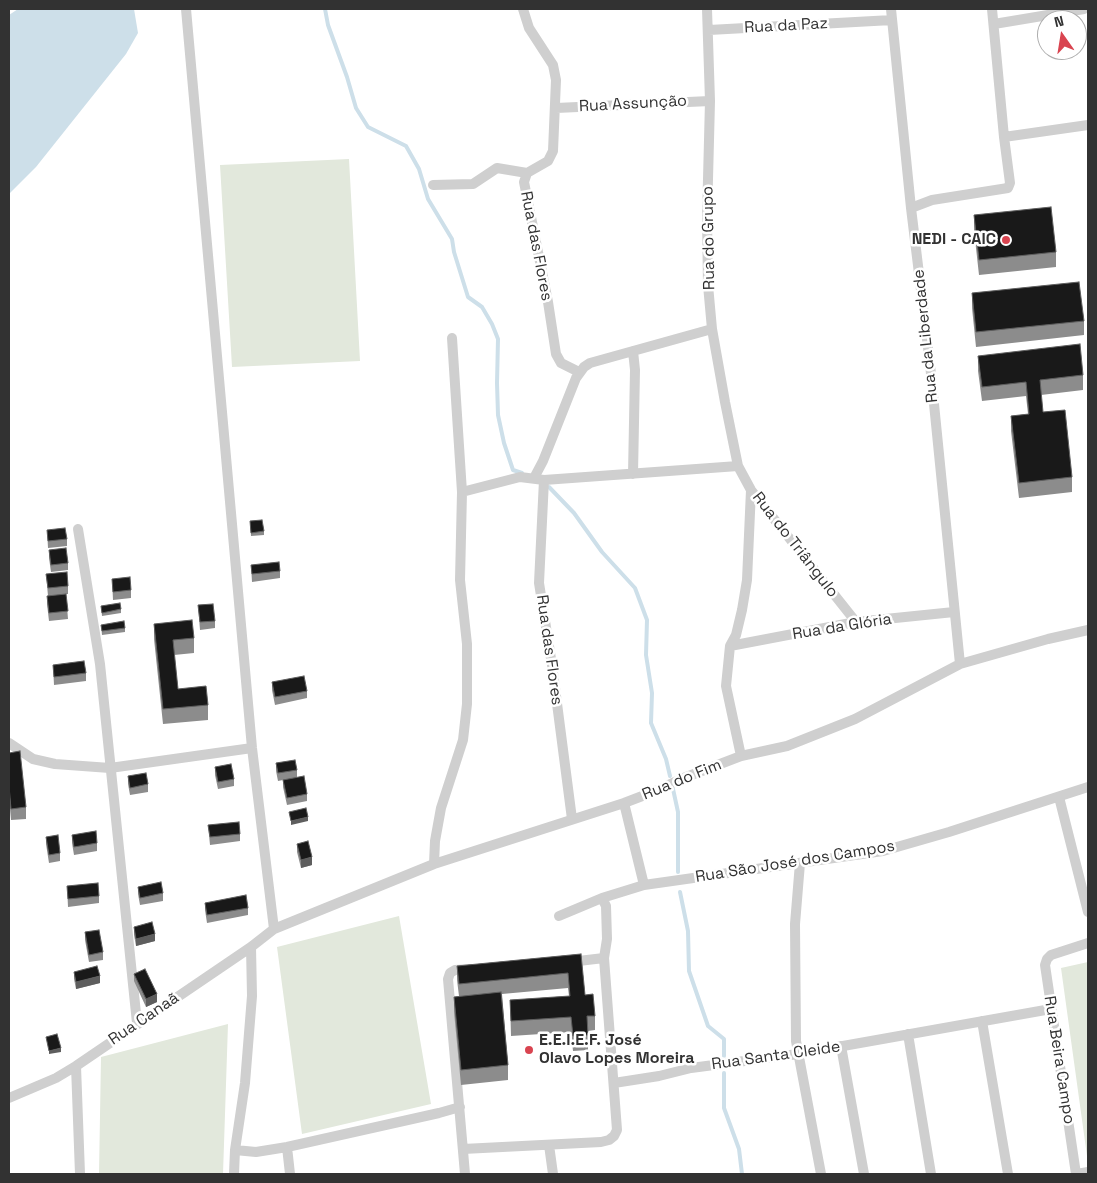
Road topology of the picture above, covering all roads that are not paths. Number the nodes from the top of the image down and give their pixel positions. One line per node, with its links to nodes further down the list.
1 (186, 9): 33 (street)
2 (523, 9): 11 (street, Rua das Flores)
3 (707, 9): 9 (street, Rua do Grupo)
4 (891, 9): 7 (street, Rua da Liberdade)
5 (992, 9): 8 (street)
6 (1084, 9): 8 (street)
7 (892, 20): 9 (street, Rua da Paz); 16 (street, Rua da Liberdade)
8 (994, 24): 13 (street)
9 (709, 30): 10 (street, Rua do Grupo)
10 (710, 101): 11 (street, Rua Assunção); 17 (street, Rua do Grupo)
11 (556, 108): 14 (street, Rua das Flores)
12 (1088, 125): 13 (street)
13 (1004, 136): 16 (street)
14 (527, 173): 15 (street); 20 (street, Rua das Flores)
15 (433, 185)
16 (911, 208): 27 (street, Rua da Liberdade)
17 (712, 329): 19 (street); 21 (street, Rua do Grupo)
18 (452, 338): 25 (street)
19 (633, 351): 20 (street); 22 (street)
20 (579, 372): 23 (street)
21 (738, 466): 22 (street); 24 (street, Rua do Triângulo)
22 (633, 474): 23 (street)
23 (539, 479): 25 (street); 39 (street, Rua das Flores)
24 (751, 490): 28 (street, Rua do Triângulo); 30 (street)
25 (462, 492): 41 (street)
26 (78, 529): 35 (street)
27 (954, 612): 28 (street, Rua da Glória); 31 (street, Rua da Liberdade)
28 (856, 622): 30 (street, Rua da Glória)
29 (1088, 630): 31 (street, Rua do Fim)
30 (730, 646): 34 (street)
31 (960, 664): 34 (street, Rua do Fim)
32 (9, 743): 35 (street)
33 (252, 748): 35 (street); 46 (street)
34 (741, 756): 38 (street, Rua do Fim)
35 (110, 768): 54 (street)
36 (1088, 787): 37 (street, Rua São José dos Campos)
37 (1059, 797): 40 (street, Rua São José dos Campos); 44 (street)
38 (624, 803): 39 (street, Rua do Fim); 42 (street)
39 (572, 819): 41 (street, Rua do Fim)
40 (800, 863): 42 (street, Rua São José dos Campos); 57 (street)
41 (434, 864): 46 (street, Rua do Fim)
42 (644, 885): 43 (street, Rua São José dos Campos)
43 (602, 898): 45 (street, Rua São José dos Campos); 49 (street)
44 (1088, 912)
45 (559, 916)
46 (274, 929): 48 (street, Rua Canaã)
47 (1088, 943): 52 (street, Rua Beira Campo)
48 (251, 947): 54 (street, Rua Canaã); 65 (street)
49 (604, 958): 50 (street); 59 (street)
50 (562, 963)
51 (483, 968): 61 (street)
52 (1051, 1009): 53 (street, Rua Santa Cleide); 76 (street, Rua Beira Campo)
53 (982, 1021): 55 (street, Rua Santa Cleide); 75 (street)
54 (137, 1023): 58 (street, Rua Canaã)
55 (908, 1034): 56 (street, Rua Santa Cleide); 74 (street)
56 (841, 1046): 57 (street, Rua Santa Cleide); 73 (street)
57 (798, 1054): 59 (street, Rua Santa Cleide); 72 (street)
58 (76, 1066): 60 (street, Rua Canaã); 67 (street)
59 (614, 1083): 62 (street)
60 (9, 1098)
61 (460, 1107): 63 (street); 64 (street)
62 (549, 1145): 64 (street); 71 (street)
63 (287, 1147): 65 (street); 69 (street)
64 (464, 1149): 70 (street)
65 (235, 1150): 68 (street)
66 (1088, 1172): 76 (street)
67 (80, 1174)
68 (234, 1174)
69 (290, 1174)
70 (465, 1174)
71 (554, 1174)
72 (821, 1174)
73 (864, 1174)
74 (931, 1174)
75 (1008, 1174)
76 (1077, 1174)

